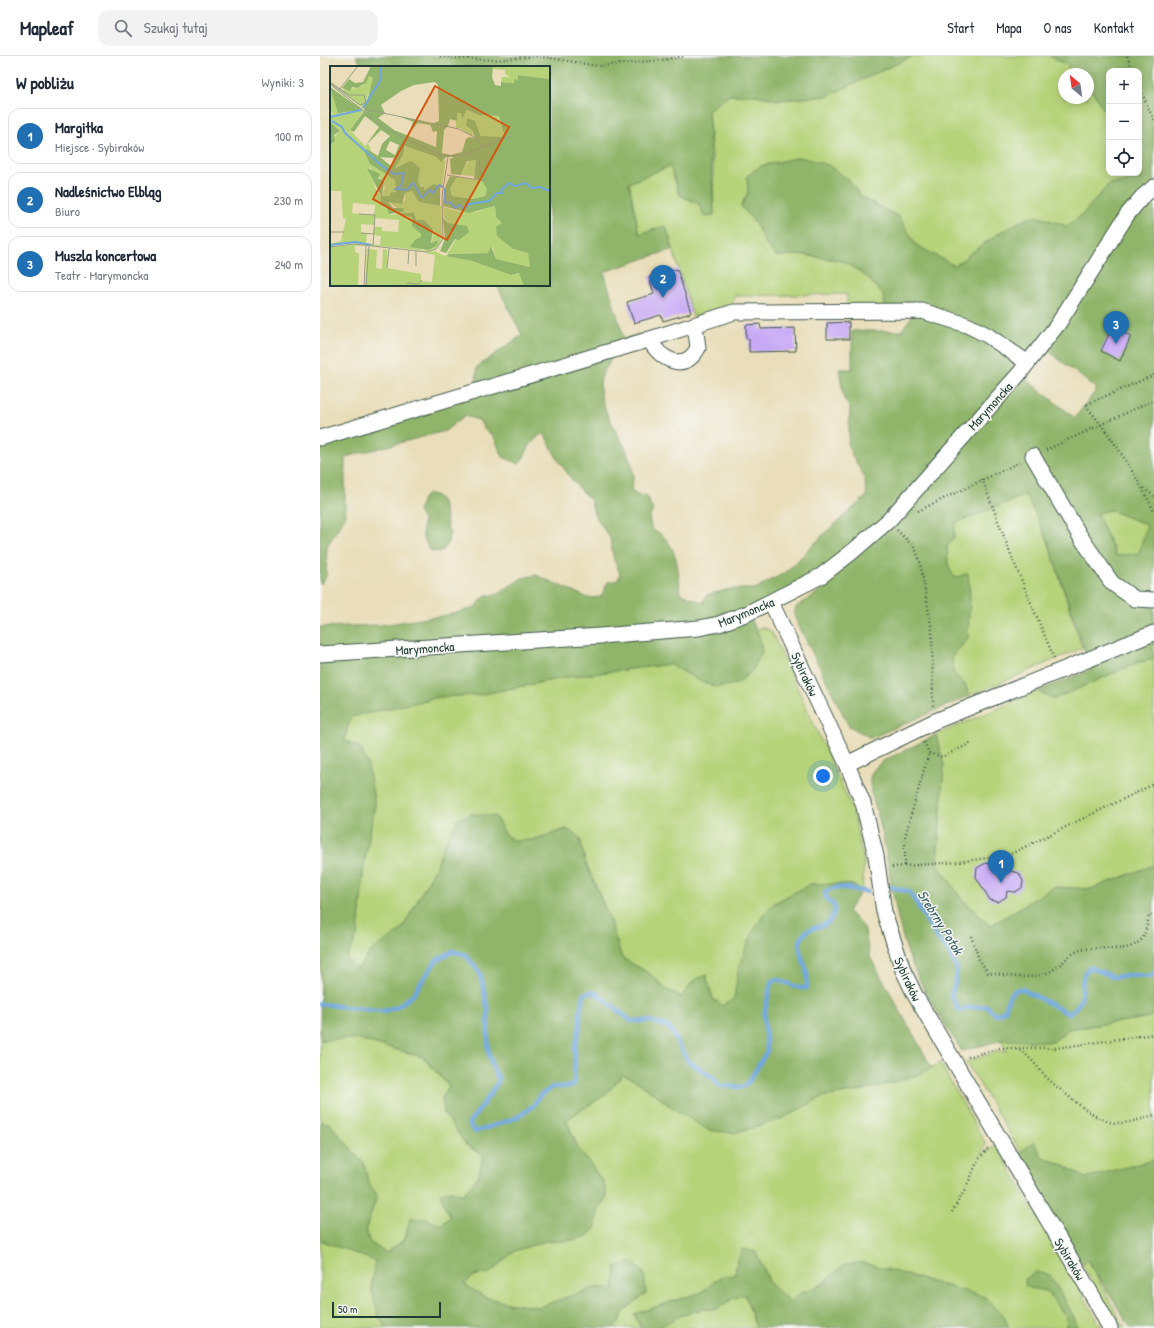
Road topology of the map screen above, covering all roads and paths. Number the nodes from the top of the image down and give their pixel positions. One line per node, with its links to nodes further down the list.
1 (440, 56): 2 (path)
2 (684, 56)
3 (1127, 56): 4 (path)
4 (1132, 68)
5 (1142, 93): 6 (path)
6 (1154, 121)
7 (1154, 188): 10 (street, Marymoncka)
8 (695, 324): 9 (street); 9 (street); 10 (street)
9 (649, 340): 14 (street)
10 (1028, 363): 21 (street, Marymoncka)
11 (1154, 375): 13 (path)
12 (1154, 400): 13 (path)
13 (1102, 425): 15 (path); 17 (path)
14 (320, 438)
15 (1034, 456): 16 (path); 22 (street)
16 (982, 480): 20 (path); 25 (path)
17 (1142, 487): 18 (path); 19 (path)
18 (1154, 496)
19 (1154, 511)
20 (912, 514)
21 (889, 520): 23 (street, Marymoncka); 27 (path)
22 (1154, 600)
23 (770, 602): 26 (street, Marymoncka); 31 (street, Sybiraków)
24 (1154, 633): 27 (street)
25 (1052, 653)
26 (320, 654)
27 (933, 722): 31 (street)
28 (922, 738): 30 (path)
29 (971, 743): 30 (path)
30 (928, 753): 33 (path)
31 (847, 764): 41 (street, Sybiraków)
32 (1154, 784): 33 (path)
33 (905, 865): 34 (path)
34 (886, 868)
35 (1154, 914): 36 (path)
36 (971, 936)
37 (1154, 1034): 38 (path)
38 (1015, 1048): 39 (path); 40 (path)
39 (962, 1059)
40 (1154, 1115)
41 (1001, 1141): 42 (path); 43 (street, Sybiraków)
42 (952, 1212)
43 (1110, 1328)

